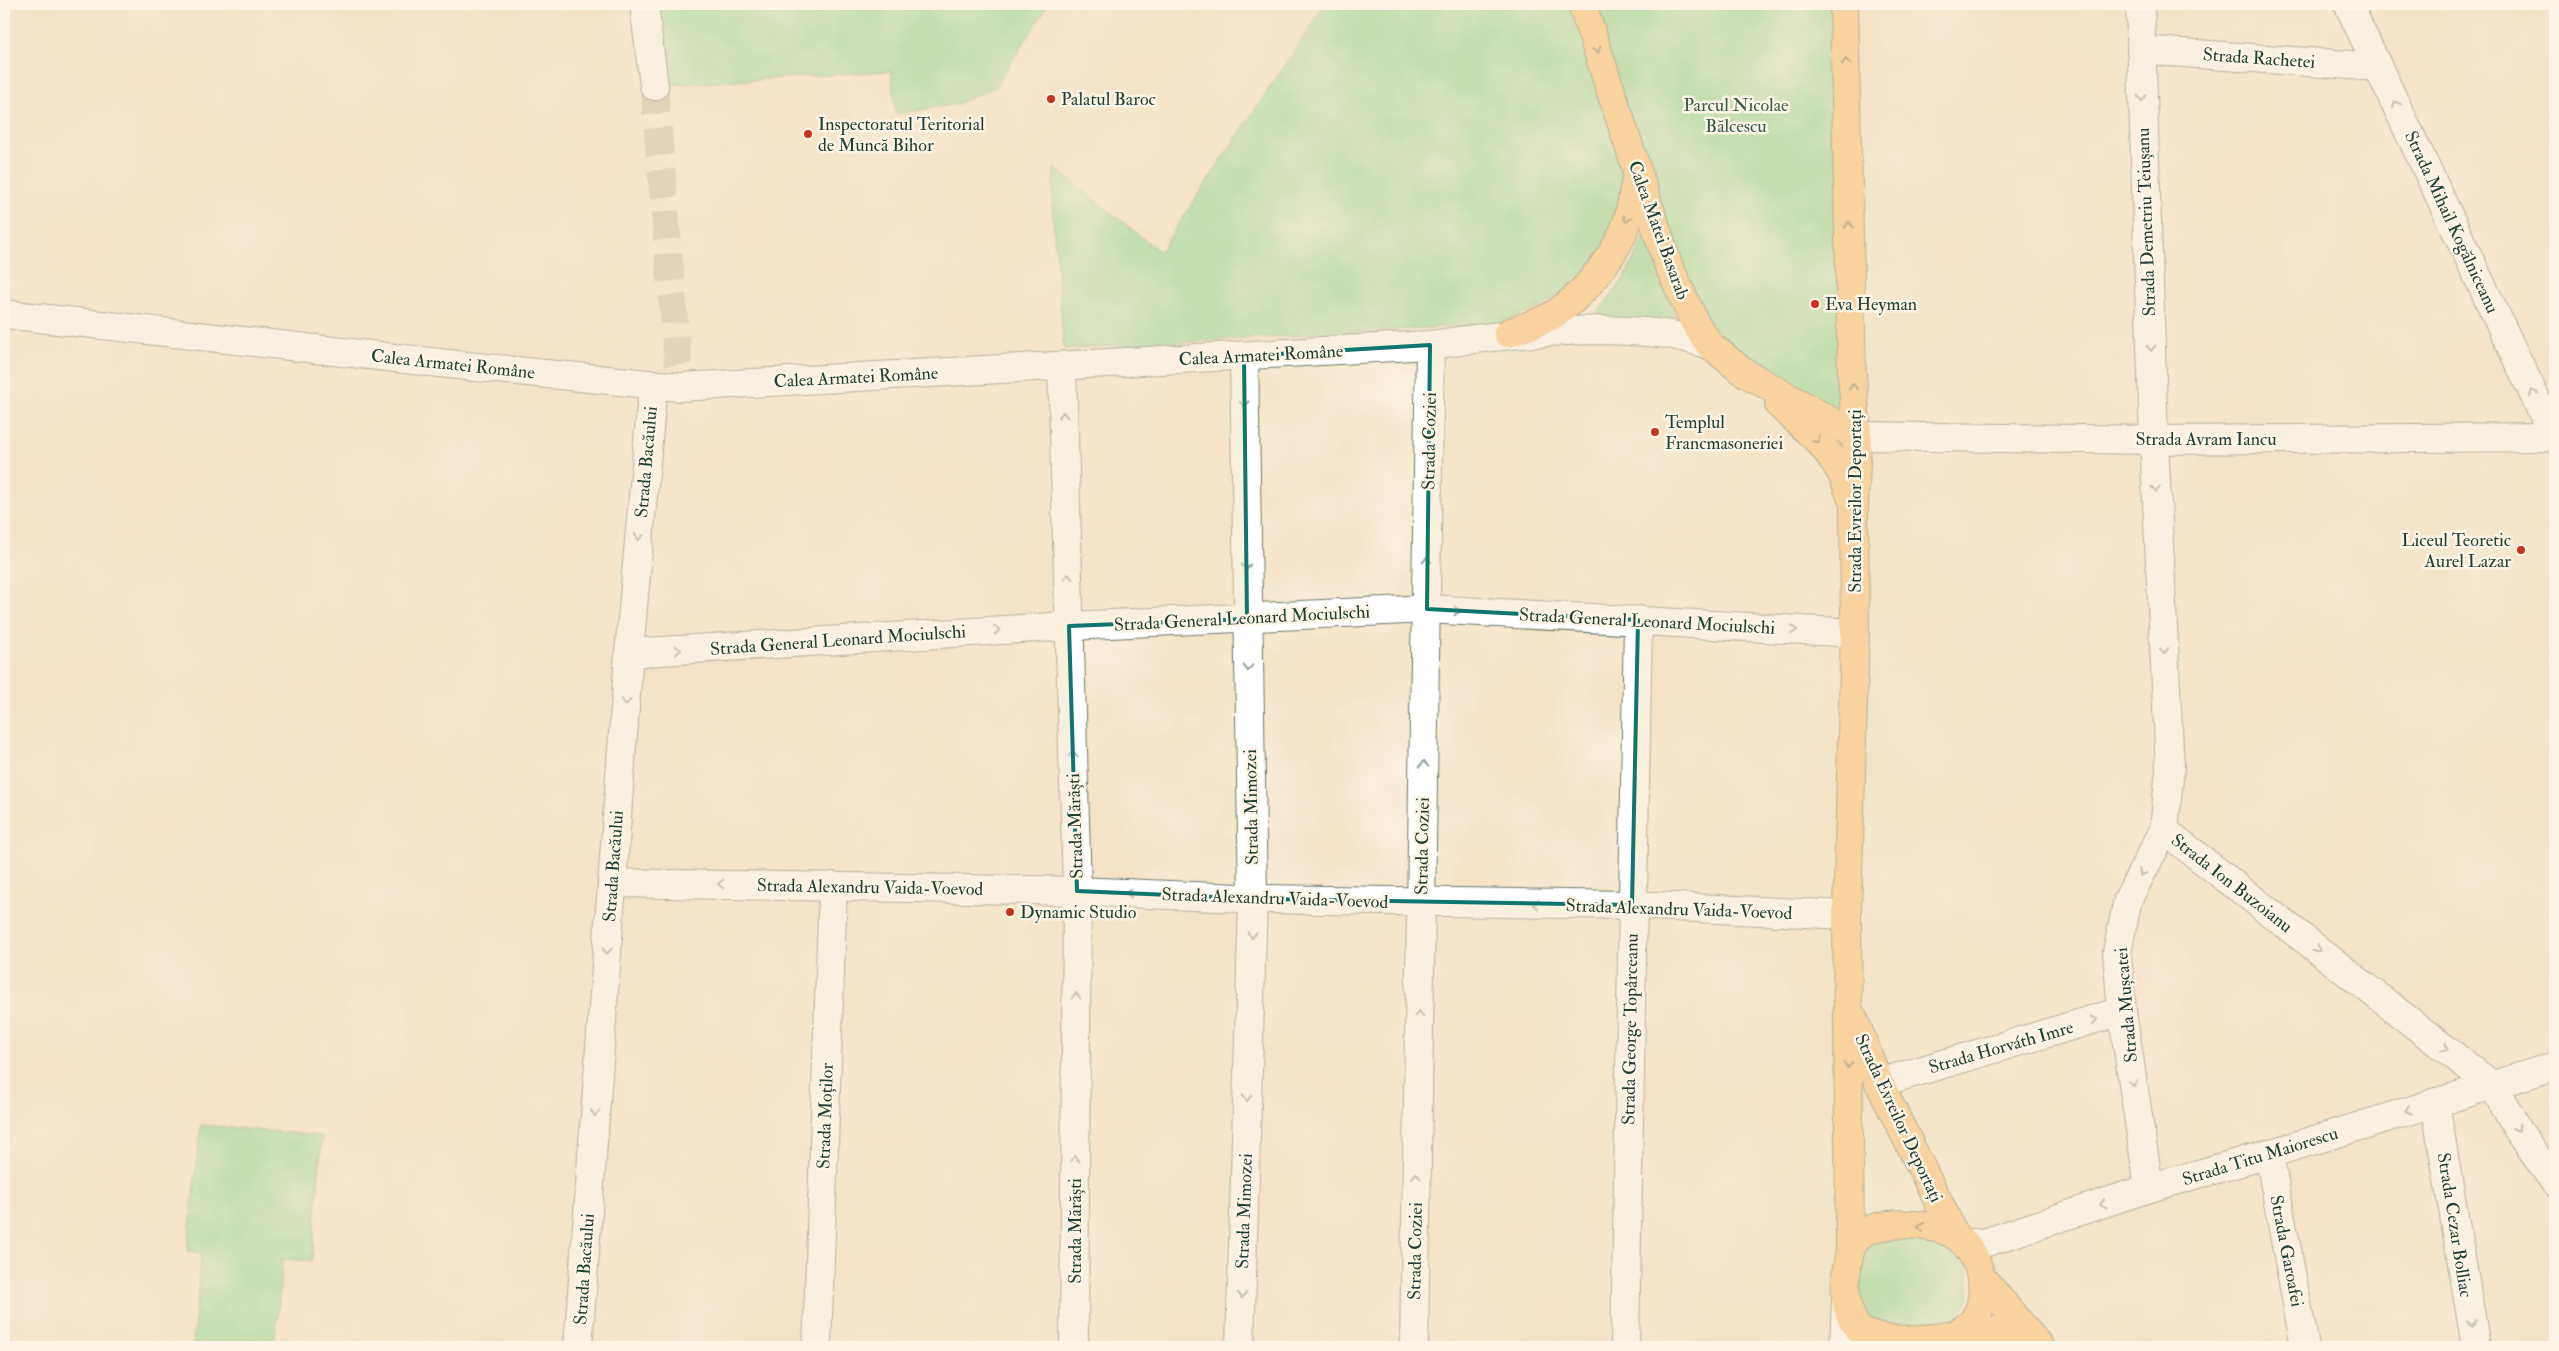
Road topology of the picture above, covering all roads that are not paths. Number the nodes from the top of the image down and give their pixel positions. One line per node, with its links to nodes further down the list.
1 (644, 4): 8 (street)
2 (1582, 4): 9 (main road, Calea Matei Basarab, one-way to 9)
3 (1844, 4): 18 (main road, Strada Evreilor Deportaţi, one-way to 3)
4 (2140, 4): 6 (street, Strada Demetriu Teiușanu)
5 (2348, 4): 7 (street, Strada Mihail Kogălniceanu)
6 (2141, 50): 7 (street, Strada Rachetei); 20 (street, Strada Demetriu Teiușanu, one-way to 20)
7 (2378, 67): 19 (street, Strada Mihail Kogălniceanu, one-way to 7)
8 (654, 86)
9 (1637, 171): 11 (main road, one-way to 11); 13 (main road, Calea Matei Basarab)
10 (4, 314): 17 (street, Calea Armatei Române)
11 (1508, 333): 12 (street, Calea Armatei Române); 13 (street, Calea Armatei Române)
12 (1430, 344): 14 (street, Calea Armatei Române); 22 (street, Strada Coziei, one-way to 12)
13 (1710, 345): 16 (main road, Calea Matei Basarab)
14 (1244, 356): 15 (street, Calea Armatei Române); 23 (street, Strada Mimozei, one-way to 23)
15 (1062, 366): 17 (street, Calea Armatei Române); 25 (street, Strada Mărăști, one-way to 15)
16 (1742, 372): 18 (main road, Calea Matei Basarab); 21 (main road, one-way to 21)
17 (653, 384): 27 (street, Strada Bacăului, one-way to 27)
18 (1857, 436): 20 (street, Strada Avram Iancu); 21 (main road, Strada Evreilor Deportaţi)
19 (2555, 438): 20 (street, Strada Avram Iancu)
20 (2154, 440): 28 (street, Strada Ion Buzoianu, one-way to 28)
21 (1854, 508): 26 (main road, Strada Evreilor Deportaţi)
22 (1427, 609): 23 (street, Strada General Leonard Mociulschi); 24 (street, Strada General Leonard Mociulschi, one-way to 24); 33 (street, Strada Coziei, one-way to 22)
23 (1247, 619): 25 (street, Strada General Leonard Mociulschi); 32 (street, Strada Mimozei, one-way to 32)
24 (1638, 620): 26 (street, Strada General Leonard Mociulschi, one-way to 26); 34 (street, Strada George Topârceanu)
25 (1069, 626): 27 (street, Strada General Leonard Mociulschi, one-way to 25); 31 (street, Strada Mărăști, one-way to 25)
26 (1856, 634): 35 (main road, Strada Evreilor Deportaţi)
27 (629, 653): 29 (street, Strada Bacăului, one-way to 29)
28 (2164, 830): 37 (street, Strada Mușcatei, one-way to 37); 40 (street, Strada Ion Buzoianu, one-way to 40)
29 (612, 883): 30 (street, Strada Alexandru Vaida-Voevod, one-way to 29); 52 (street, Strada Bacăului, one-way to 52)
30 (833, 886): 31 (street, Strada Alexandru Vaida-Voevod); 53 (street, Strada Moților)
31 (1077, 891): 32 (street, Strada Alexandru Vaida-Voevod, one-way to 31); 54 (street, Strada Mărăști, one-way to 31)
32 (1253, 898): 33 (street, Strada Alexandru Vaida-Voevod); 55 (street, Strada Mimozei, one-way to 55)
33 (1421, 902): 34 (street, Strada Alexandru Vaida-Voevod, one-way to 33); 56 (street, Strada Coziei, one-way to 33)
34 (1632, 905): 35 (street, Strada Alexandru Vaida-Voevod); 57 (street, Strada George Topârceanu)
35 (1847, 915): 36 (main road, Strada Evreilor Deportaţi)
36 (1847, 998): 39 (main road, Strada Evreilor Deportaţi); 46 (main road, Strada Evreilor Deportaţi, one-way to 46)
37 (2122, 1011): 39 (street, Strada Horváth Imre, one-way to 37); 44 (street, Strada Mușcatei, one-way to 44)
38 (2555, 1066): 40 (street, Strada Titu Maiorescu)
39 (1879, 1083): 45 (main road, Strada Evreilor Deportaţi)
40 (2493, 1086): 41 (street, Strada Titu Maiorescu); 43 (street, Strada Ion Buzoianu, one-way to 43)
41 (2435, 1102): 42 (street, Strada Titu Maiorescu, one-way to 42); 60 (street, Strada Cezar Bolliac, one-way to 60)
42 (2269, 1154): 44 (street, Strada Titu Maiorescu); 59 (street, Strada Garoafei)
43 (2555, 1183)
44 (2149, 1188): 45 (street, Strada Titu Maiorescu, one-way to 45)
45 (1960, 1240): 46 (main road, one-way to 46); 47 (main road)
46 (1850, 1251): 48 (main road)
47 (1981, 1277): 49 (main road); 50 (main road)
48 (1846, 1299): 51 (main road); 58 (street)
49 (1955, 1335): 50 (main road); 51 (main road)
50 (2034, 1340)
51 (1877, 1345)
52 (578, 1347)
53 (817, 1347)
54 (1074, 1347)
55 (1240, 1347)
56 (1414, 1347)
57 (1625, 1347)
58 (1844, 1347)
59 (2306, 1347)
60 (2476, 1347)

